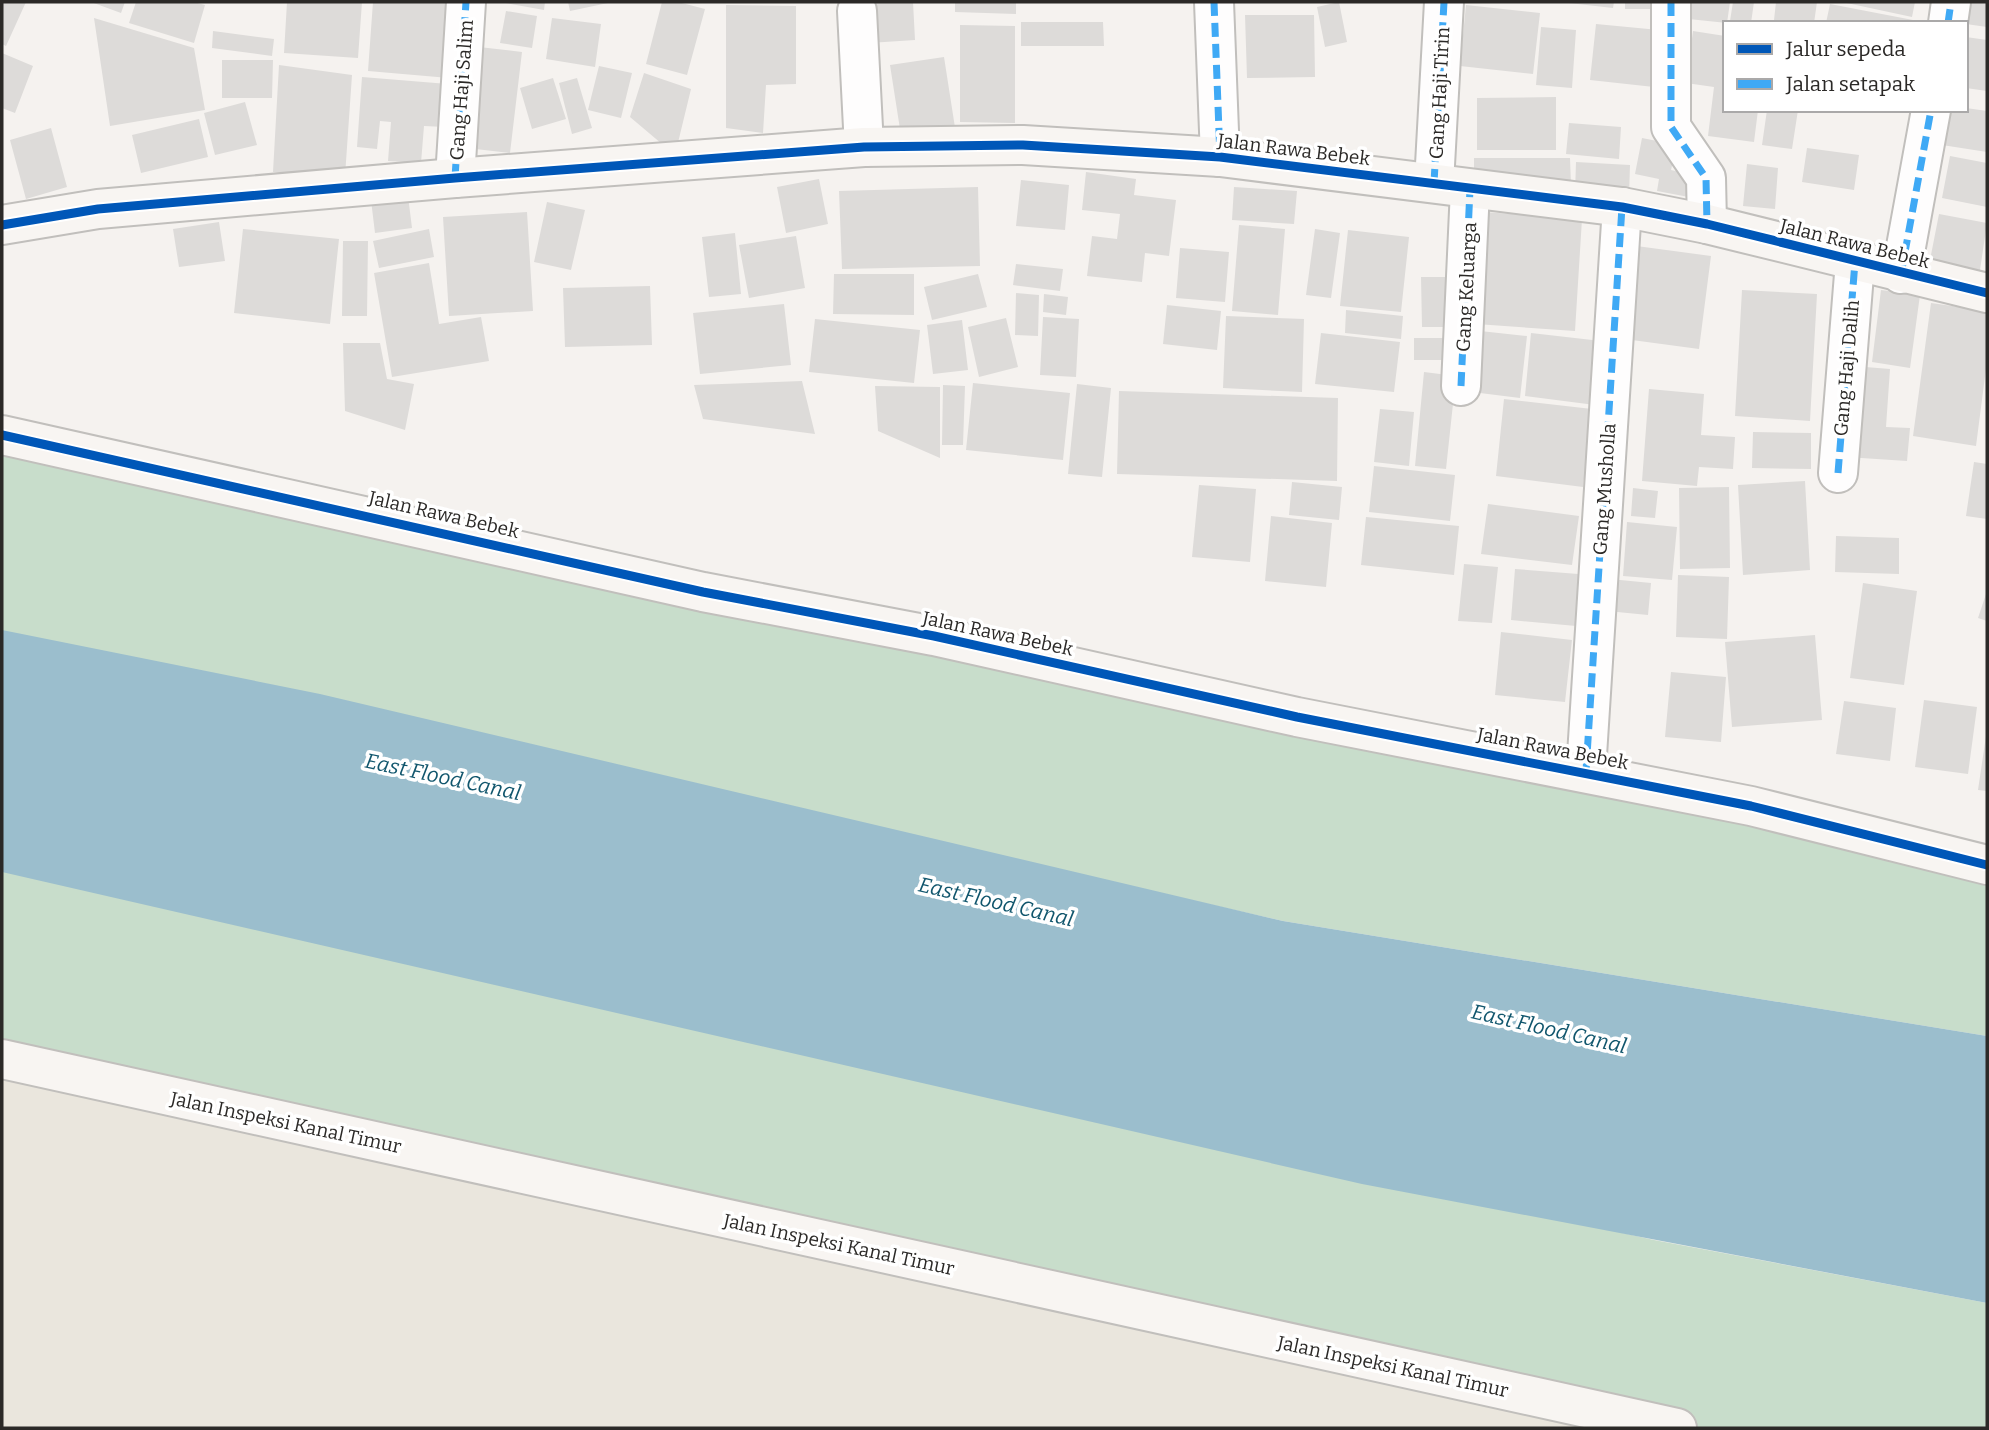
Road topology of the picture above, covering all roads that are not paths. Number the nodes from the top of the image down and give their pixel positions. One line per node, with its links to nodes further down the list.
1 (466, 2): 11 (street, Gang Haji Salim)
2 (1214, 2): 10 (street)
3 (1444, 2): 12 (street, Gang Haji Tirin)
4 (1671, 2): 14 (street)
5 (1951, 2): 7 (street)
6 (857, 11): 9 (street)
7 (1948, 21)
8 (1931, 112): 17 (street)
9 (864, 147): 10 (street, Jalan Rawa Bebek); 11 (street, Jalan Rawa Bebek)
10 (1220, 157): 12 (street, Jalan Rawa Bebek)
11 (455, 178): 15 (street, Jalan Rawa Bebek)
12 (1452, 186): 13 (street, Jalan Rawa Bebek); 19 (street, Gang Keluarga)
13 (1622, 207): 14 (street, Jalan Rawa Bebek); 22 (street, Gang Musholla)
14 (1707, 224): 16 (street, Jalan Rawa Bebek)
15 (2, 225)
16 (1855, 262): 17 (street, Jalan Rawa Bebek); 21 (street, Gang Haji Dalih)
17 (1901, 274): 18 (street, Jalan Rawa Bebek)
18 (1987, 293)
19 (1461, 386)
20 (2, 435): 22 (street, Jalan Rawa Bebek)
21 (1838, 473)
22 (1586, 771): 23 (street, Jalan Rawa Bebek)
23 (1987, 865)
24 (2, 1059): 25 (street, Jalan Inspeksi Kanal Timur)
25 (1677, 1428)

